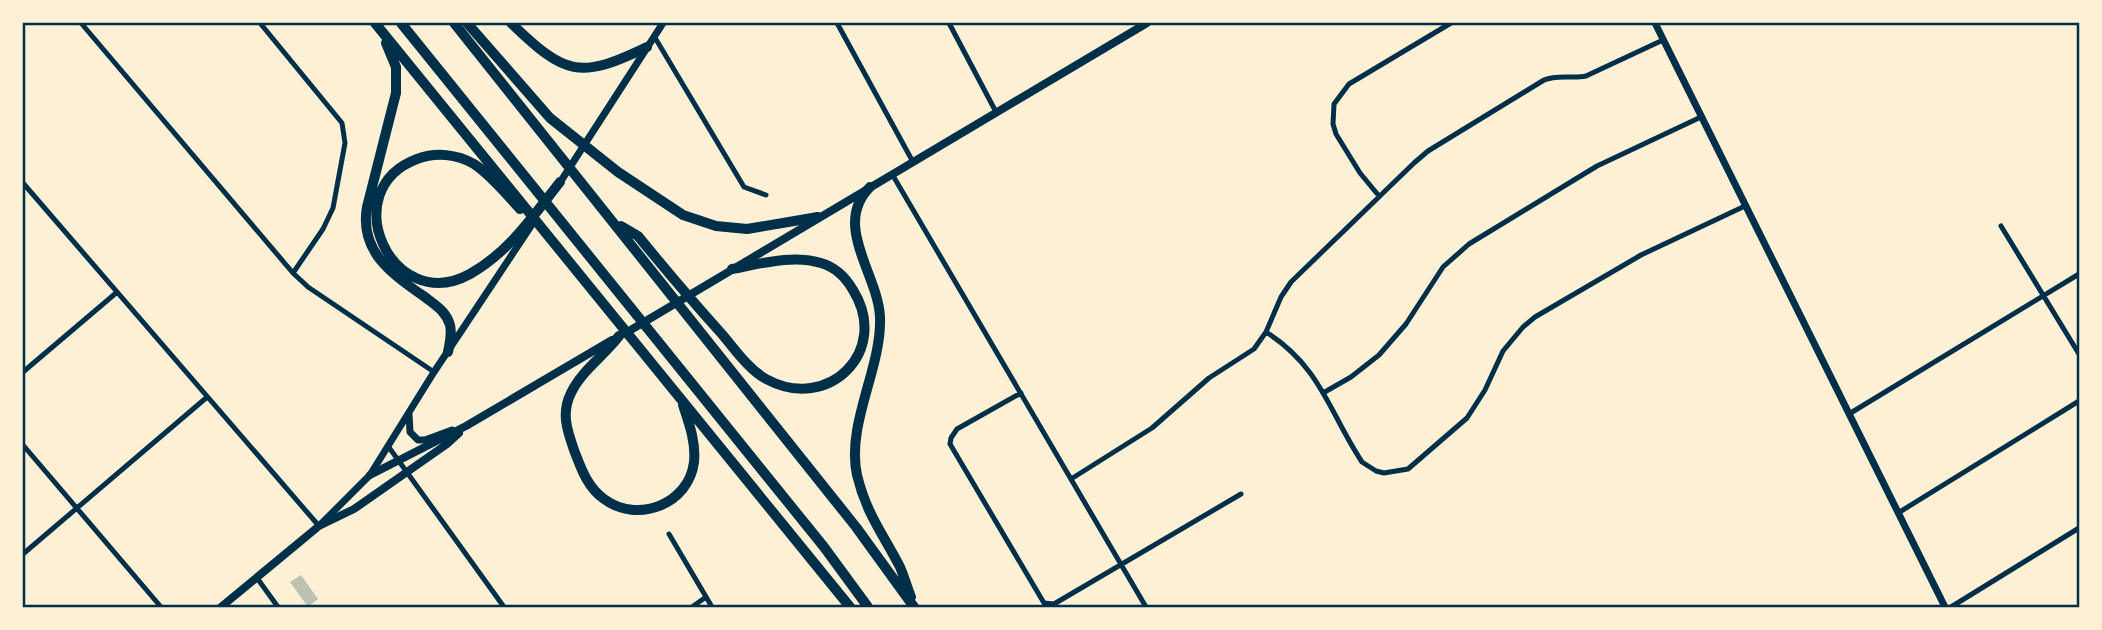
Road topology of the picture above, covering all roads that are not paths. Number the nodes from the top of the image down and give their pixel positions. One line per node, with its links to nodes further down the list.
1 (81, 23): 32 (street)
2 (260, 23): 32 (street)
3 (373, 23): 21 (highway); 38 (highway)
4 (401, 23): 73 (highway)
5 (454, 23): 29 (highway)
6 (467, 23): 28 (highway)
7 (511, 23): 16 (highway)
8 (663, 23): 14 (main road)
9 (837, 23): 19 (street)
10 (949, 23): 17 (street)
11 (1147, 23): 17 (main road)
12 (1451, 23): 26 (street)
13 (1655, 23): 15 (main road)
14 (654, 36): 16 (main road); 25 (street)
15 (1663, 40): 18 (main road); 26 (street)
16 (648, 47): 22 (main road)
17 (996, 112): 19 (main road)
18 (1701, 117): 27 (main road); 43 (street)
19 (913, 162): 20 (main road)
20 (892, 174): 23 (main road); 42 (street)
21 (499, 181): 22 (highway); 44 (highway)
22 (559, 182): 38 (main road)
23 (870, 187): 28 (main road); 74 (highway)
24 (24, 188): 34 (street)
25 (766, 195)
26 (1379, 196): 36 (street)
27 (1745, 205): 43 (street); 48 (main road)
28 (818, 217): 31 (main road)
29 (614, 221): 31 (highway); 74 (highway)
30 (2001, 226): 35 (street)
31 (732, 269): 37 (main road)
32 (293, 273): 41 (street)
33 (2079, 274): 35 (street)
34 (116, 293): 40 (street); 45 (street)
35 (2044, 296): 39 (street); 48 (street)
36 (1266, 332): 43 (street); 55 (street)
37 (620, 336): 44 (highway); 49 (main road)
38 (447, 352): 41 (main road)
39 (2079, 354)
40 (23, 372)
41 (434, 372): 47 (main road)
42 (1021, 393): 55 (street); 63 (street)
43 (1323, 393)
44 (681, 397): 72 (highway)
45 (206, 398): 57 (street); 59 (street)
46 (2079, 401): 58 (street)
47 (409, 412): 49 (main road); 51 (main road)
48 (1849, 414): 58 (main road)
49 (466, 426): 52 (main road); 53 (main road)
50 (23, 445): 57 (street)
51 (388, 446): 52 (street); 54 (main road)
52 (399, 462): 53 (street); 54 (main road)
53 (407, 471): 59 (main road); 69 (street)
54 (370, 475): 59 (main road)
55 (1071, 479): 63 (street)
56 (1241, 494): 63 (street)
57 (77, 508): 62 (street); 66 (street)
58 (1898, 513): 76 (main road)
59 (319, 526): 64 (main road)
60 (2079, 528): 77 (street)
61 (669, 534): 65 (street)
62 (23, 554)
63 (1122, 565): 75 (street)
64 (257, 578): 67 (main road); 68 (street)
65 (706, 597): 70 (street); 71 (street)
66 (161, 607)
67 (222, 607)
68 (278, 607)
69 (504, 607)
70 (692, 607)
71 (712, 607)
72 (850, 607)
73 (868, 607)
74 (914, 607)
75 (1146, 607)
76 (1945, 607)
77 (1951, 607)

